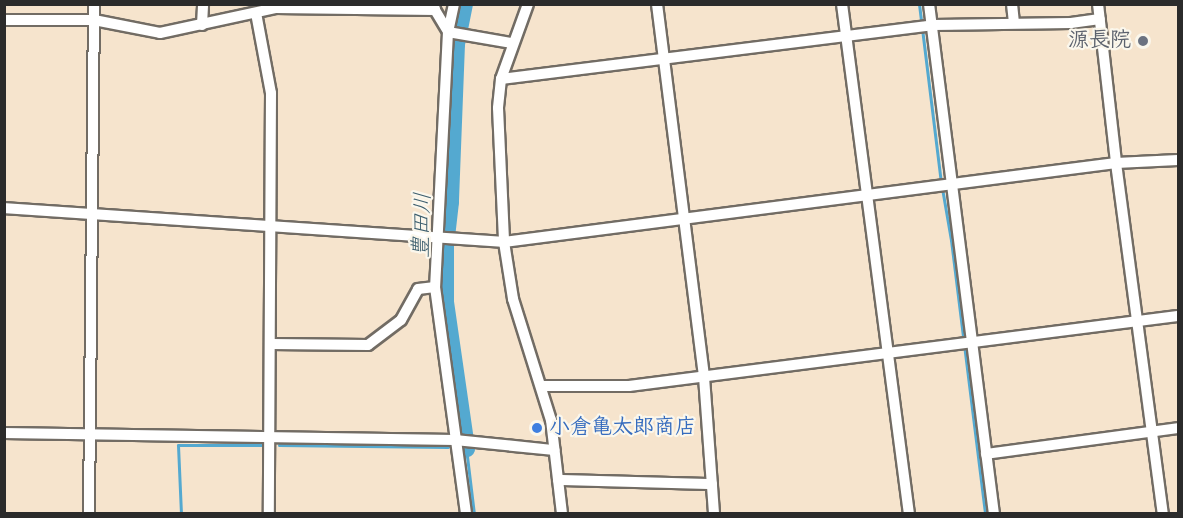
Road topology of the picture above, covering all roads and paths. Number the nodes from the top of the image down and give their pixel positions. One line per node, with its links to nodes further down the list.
1 (94, 4): 15 (street)
2 (203, 4): 17 (street)
3 (454, 4): 19 (street)
4 (528, 4): 21 (street)
5 (657, 4): 22 (street)
6 (842, 4): 20 (street)
7 (929, 4): 18 (street)
8 (1012, 4): 16 (street)
9 (1098, 4): 13 (street)
10 (326, 6): 11 (street); 12 (street)
11 (434, 7): 19 (street)
12 (256, 13): 17 (street); 31 (street)
13 (1100, 19): 16 (street); 25 (street)
14 (4, 20): 15 (street)
15 (94, 20): 17 (street); 29 (street)
16 (1014, 23): 18 (street)
17 (202, 25)
18 (925, 25): 20 (street); 26 (street)
19 (448, 32): 21 (street); 32 (street)
20 (846, 35): 22 (street); 27 (street)
21 (513, 43): 23 (street)
22 (663, 60): 23 (street); 30 (street)
23 (501, 79): 33 (street)
24 (1179, 160): 25 (street)
25 (1116, 163): 26 (street); 36 (street)
26 (950, 184): 27 (street); 38 (street)
27 (867, 195): 30 (street); 39 (street)
28 (4, 208): 29 (street)
29 (94, 212): 31 (street); 45 (street)
30 (684, 219): 33 (street); 40 (street)
31 (272, 225): 32 (street); 37 (street)
32 (437, 238): 33 (street); 34 (street)
33 (504, 242): 41 (street)
34 (435, 287): 37 (street); 47 (street)
35 (1179, 316): 36 (street)
36 (1138, 321): 38 (street); 44 (street)
37 (271, 344): 46 (street)
38 (971, 344): 39 (street); 49 (street)
39 (888, 354): 40 (street); 57 (street)
40 (704, 377): 41 (street); 51 (street)
41 (541, 386): 48 (street)
42 (1179, 428): 44 (street)
43 (4, 433): 45 (street)
44 (1153, 433): 49 (street); 59 (street)
45 (91, 435): 46 (street); 52 (street)
46 (270, 437): 47 (street); 53 (street)
47 (457, 440): 48 (street); 54 (street)
48 (554, 450): 50 (street)
49 (986, 454): 58 (street)
50 (558, 480): 51 (street); 55 (street)
51 (712, 484): 56 (street)
52 (89, 513)
53 (269, 513)
54 (466, 513)
55 (562, 513)
56 (714, 513)
57 (909, 513)
58 (994, 513)
59 (1163, 513)

